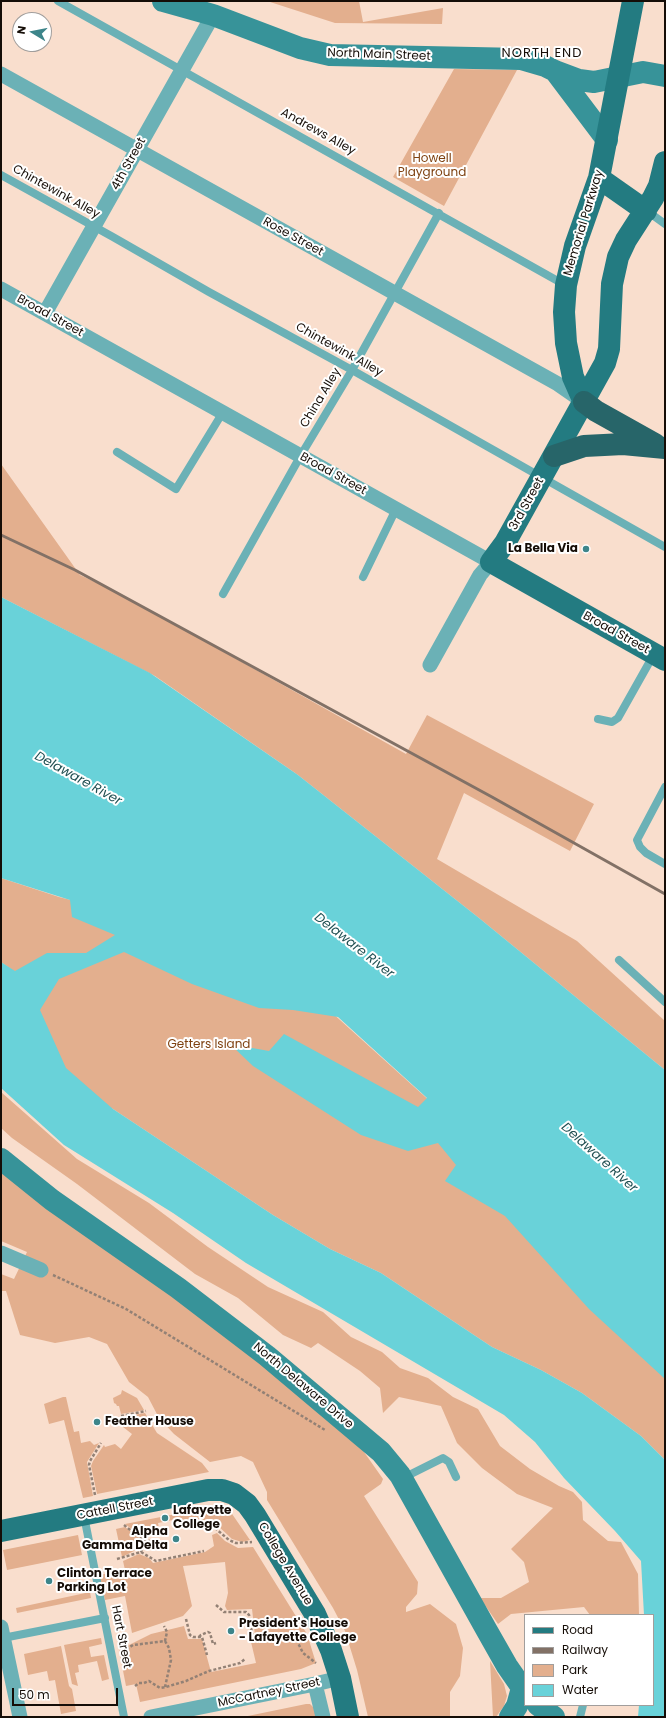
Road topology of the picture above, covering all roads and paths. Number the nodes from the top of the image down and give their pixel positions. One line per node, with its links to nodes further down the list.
1 (58, 1): 5 (lane, Andrews Alley)
2 (162, 1): 4 (main road, North Main Street)
3 (631, 2): 9 (main road, Memorial Parkway)
4 (213, 15): 5 (street, 4th Street); 6 (main road, North Main Street)
5 (182, 70): 11 (street, 4th Street); 16 (lane, Andrews Alley)
6 (554, 71): 9 (main road, North Main Street); 10 (main road)
7 (1, 74): 11 (street, Rose Street)
8 (665, 76): 9 (main road, North Main Street)
9 (619, 77): 10 (main road, Memorial Parkway)
10 (607, 140): 14 (main road, Memorial Parkway)
11 (137, 150): 18 (street, 4th Street); 21 (street, Rose Street)
12 (665, 162): 15 (main road)
13 (1, 175): 18 (lane, Chintewink Alley)
14 (599, 178): 15 (main road); 19 (main road, Memorial Parkway)
15 (646, 211): 17 (lane); 24 (main road)
16 (439, 213): 19 (lane, Andrews Alley); 21 (lane, China Alley)
17 (665, 224)
18 (94, 226): 22 (street, 4th Street); 23 (lane, Chintewink Alley)
19 (566, 285): 24 (main road, Memorial Parkway)
20 (1, 289): 22 (street, Broad Street)
21 (394, 293): 23 (lane, China Alley); 24 (street, Rose Street)
22 (45, 314): 25 (street, Broad Street)
23 (352, 370): 28 (lane, China Alley); 30 (lane, Chintewink Alley)
24 (584, 402): 26 (highway); 29 (main road, 3rd Street)
25 (223, 412): 27 (lane); 28 (street, Broad Street)
26 (664, 448): 29 (highway)
27 (117, 452)
28 (301, 456): 31 (street, Broad Street); 35 (lane, China Alley)
29 (554, 456): 30 (main road, 3rd Street)
30 (542, 478): 32 (lane, Chintewink Alley); 33 (main road, 3rd Street)
31 (396, 509): 33 (street, Broad Street); 34 (lane)
32 (665, 547)
33 (491, 562): 36 (main road, Broad Street); 37 (street, 3rd Street)
34 (363, 577)
35 (223, 594)
36 (659, 657): 38 (lane)
37 (430, 665)
38 (598, 719)
39 (665, 787): 40 (lane)
40 (665, 864)
41 (619, 960): 42 (lane)
42 (665, 1002)
43 (1, 1159): 51 (main road, North Delaware Drive)
44 (1, 1254): 45 (street)
45 (42, 1270): 48 (path)
46 (146, 1411): 47 (path)
47 (121, 1416)
48 (326, 1430)
49 (101, 1443): 53 (path)
50 (456, 1476): 51 (lane)
51 (403, 1479): 81 (main road, North Delaware Drive)
52 (228, 1491): 53 (main road, Cattell Street); 77 (main road, College Avenue)
53 (89, 1506): 56 (main road, Cattell Street); 64 (lane, Hart Street)
54 (122, 1523): 57 (path)
55 (210, 1529): 59 (path)
56 (1, 1531)
57 (144, 1541): 58 (path); 61 (path)
58 (150, 1541)
59 (248, 1543)
60 (204, 1551): 61 (path)
61 (141, 1552): 62 (path)
62 (117, 1559)
63 (216, 1605): 69 (path)
64 (104, 1618): 67 (lane); 85 (lane, Hart Street)
65 (186, 1620): 68 (path)
66 (164, 1626): 71 (path)
67 (2, 1635): 84 (street)
68 (199, 1638): 72 (path); 73 (path)
69 (253, 1639): 70 (path); 76 (path)
70 (249, 1640)
71 (165, 1641): 75 (path); 80 (path)
72 (216, 1643)
73 (207, 1656)
74 (245, 1658): 80 (path)
75 (124, 1659)
76 (320, 1666)
77 (340, 1678): 78 (street, McCartney Street); 88 (main road, College Avenue)
78 (316, 1684): 86 (street, McCartney Street); 87 (street)
79 (135, 1686): 80 (path)
80 (165, 1688)
81 (523, 1690): 89 (main road)
82 (539, 1706): 90 (main road)
83 (583, 1706): 91 (lane)
84 (20, 1717)
85 (124, 1717)
86 (151, 1717)
87 (323, 1717)
88 (348, 1717)
89 (510, 1717)
90 (554, 1717)
91 (580, 1717)

